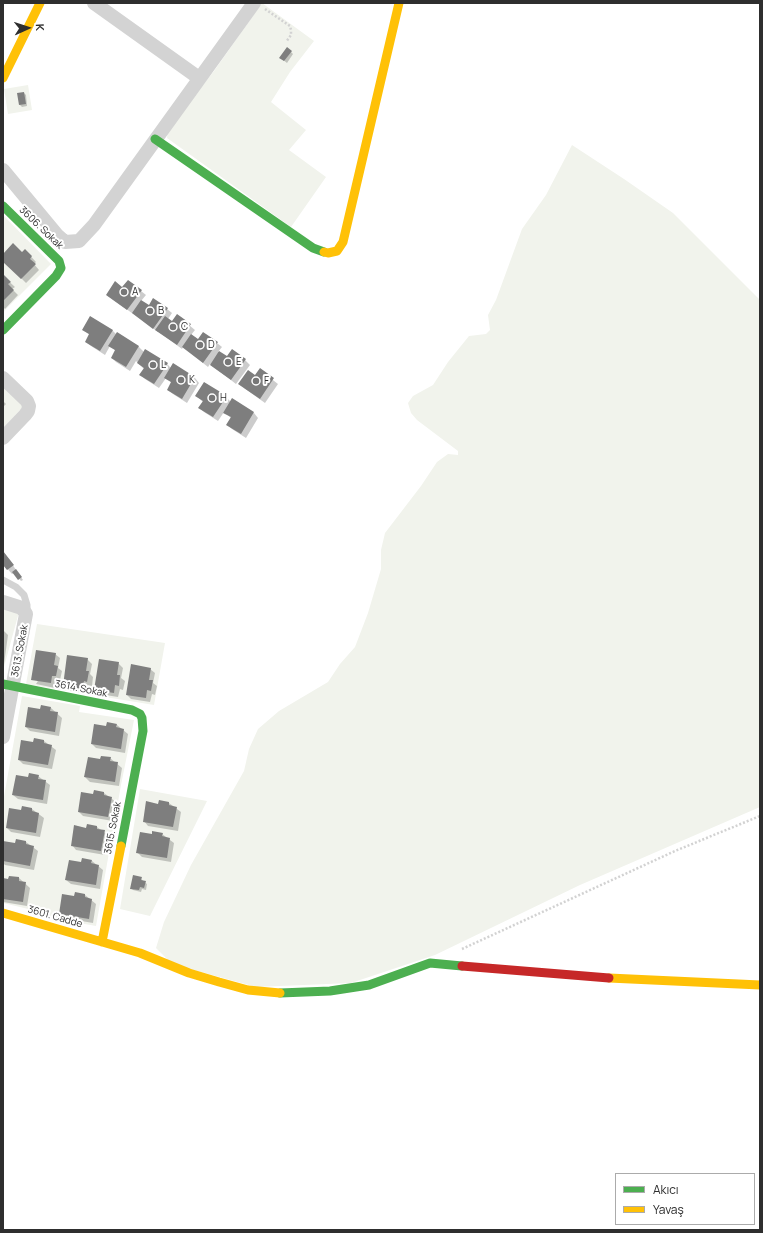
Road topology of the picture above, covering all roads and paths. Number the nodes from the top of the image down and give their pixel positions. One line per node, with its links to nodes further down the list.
1 (40, 3): 6 (street)
2 (94, 3): 7 (street)
3 (399, 3): 8 (street)
4 (258, 5): 5 (path); 7 (street)
5 (286, 42)
6 (3, 78)
7 (199, 78): 8 (street)
8 (155, 139): 9 (street)
9 (3, 170)
10 (3, 206): 11 (street, 3606. Sokak)
11 (3, 330)
12 (3, 378): 13 (street)
13 (3, 438)
14 (3, 580): 16 (lane)
15 (3, 602): 16 (street)
16 (26, 612): 17 (street, 3613. Sokak)
17 (8, 685): 18 (street, 3614. Sokak); 19 (street, 3613. Sokak)
18 (142, 718): 22 (street, 3615. Sokak)
19 (3, 737)
20 (760, 816): 23 (path)
21 (3, 913): 22 (street, 3601. Cadde)
22 (102, 942): 24 (street, 3601. Cadde)
23 (456, 952)
24 (760, 985)

